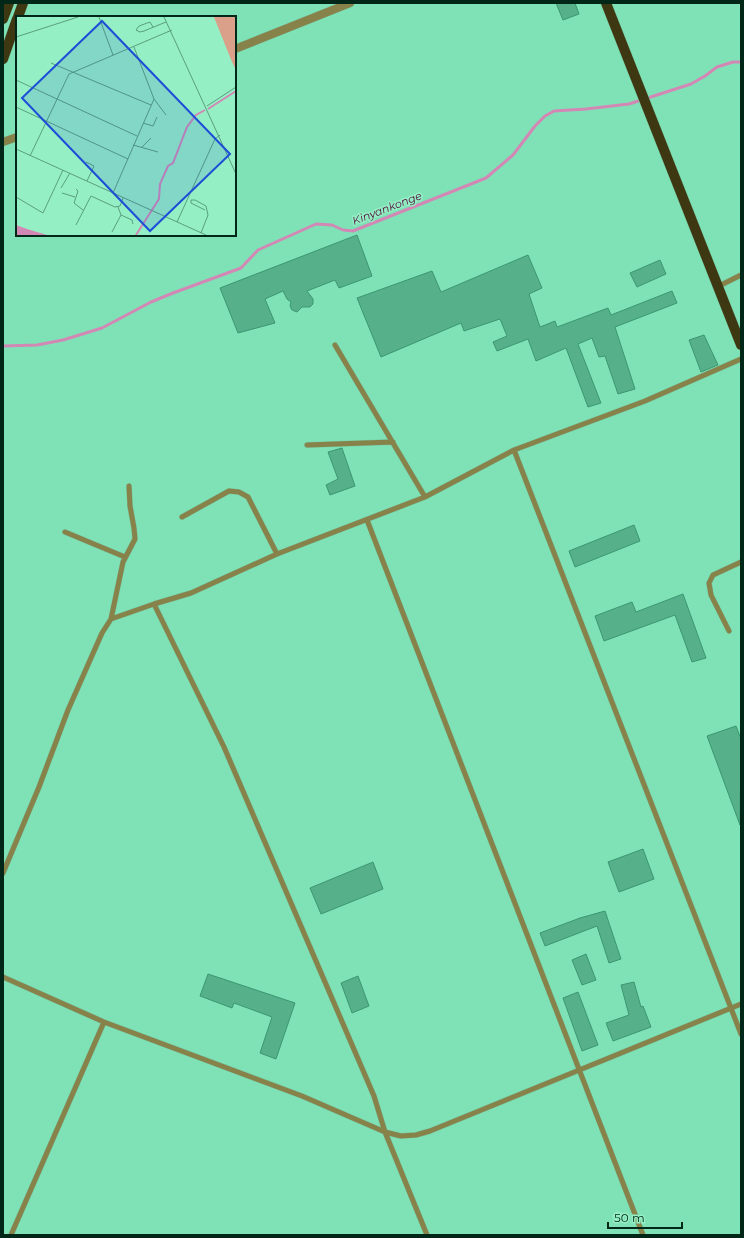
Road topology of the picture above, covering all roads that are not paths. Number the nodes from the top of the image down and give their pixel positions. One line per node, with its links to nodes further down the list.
1 (9, 3): 6 (main road)
2 (23, 3): 5 (main road)
3 (350, 3): 8 (street)
4 (606, 3): 13 (main road)
5 (18, 16)
6 (3, 19)
7 (16, 21): 9 (main road)
8 (236, 49)
9 (3, 58)
10 (16, 137): 11 (street)
11 (3, 142)
12 (741, 275): 13 (lane)
13 (719, 286): 15 (main road)
14 (335, 345): 17 (lane)
15 (741, 345)
16 (741, 359): 19 (lane)
17 (393, 442): 18 (lane); 21 (lane)
18 (307, 445)
19 (514, 450): 21 (lane); 34 (lane)
20 (129, 486): 26 (lane)
21 (425, 497): 23 (lane)
22 (182, 518): 25 (lane)
23 (367, 520): 25 (lane); 37 (lane)
24 (65, 532): 26 (lane)
25 (277, 554): 28 (lane)
26 (124, 557): 29 (lane)
27 (741, 562): 30 (lane)
28 (154, 604): 29 (lane); 38 (lane)
29 (111, 619): 31 (lane)
30 (729, 631)
31 (3, 873)
32 (3, 977): 35 (lane)
33 (741, 1004): 34 (lane)
34 (731, 1007): 36 (lane); 37 (lane)
35 (104, 1022): 38 (lane); 39 (lane)
36 (741, 1034)
37 (579, 1070): 38 (lane); 41 (lane)
38 (385, 1132): 40 (lane)
39 (11, 1235)
40 (427, 1235)
41 (643, 1235)

